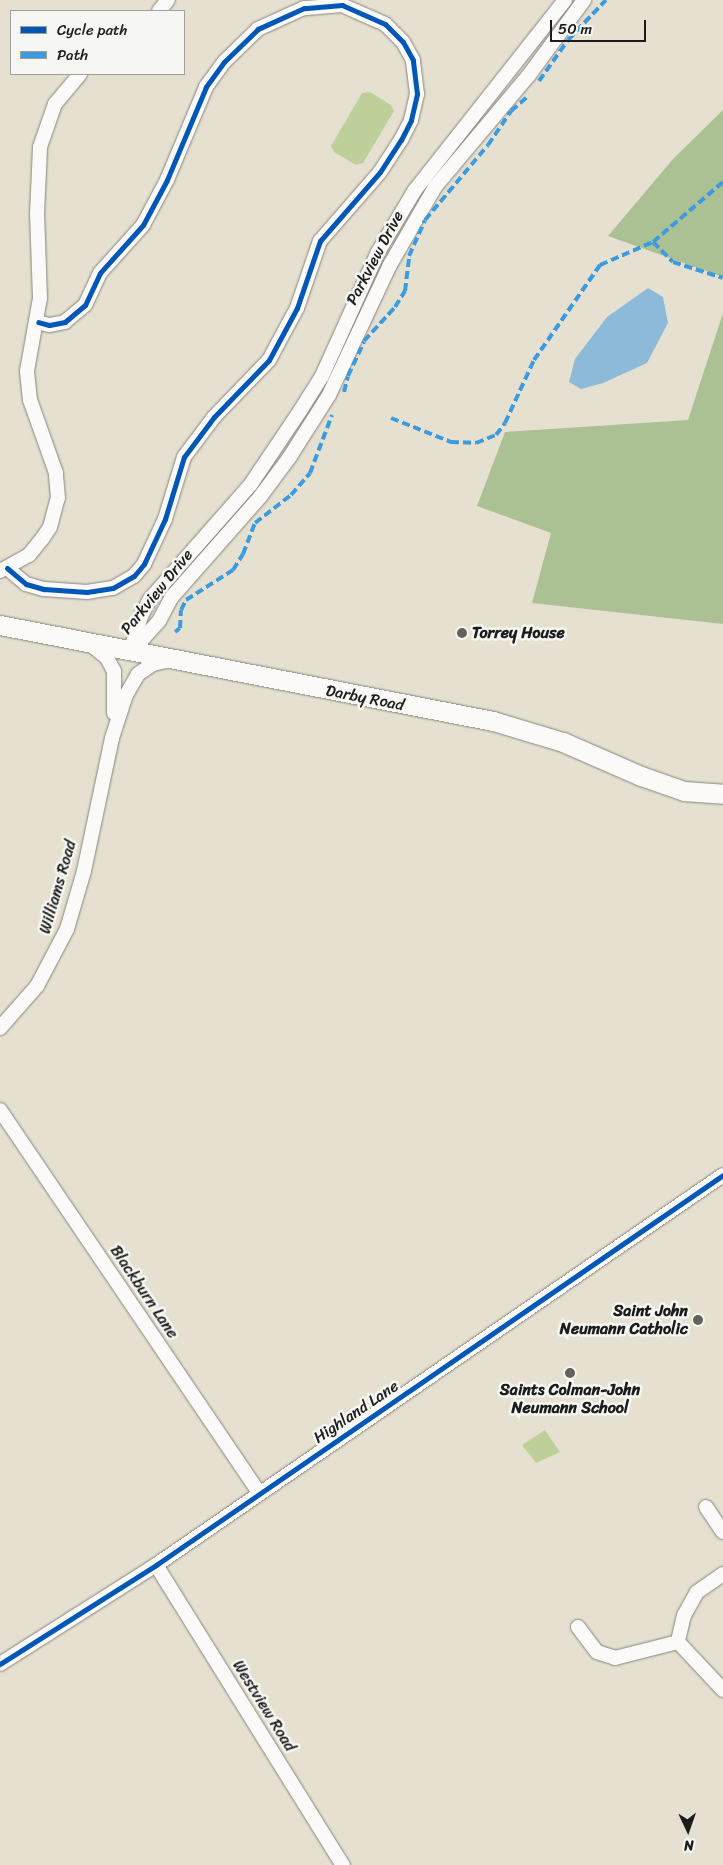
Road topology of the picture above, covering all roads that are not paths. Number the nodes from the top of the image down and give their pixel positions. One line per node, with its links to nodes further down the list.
1 (168, 0): 4 (street)
2 (565, 0): 5 (street, Parkview Drive)
3 (584, 0): 7 (street, Parkview Drive)
4 (160, 10)
5 (510, 73): 7 (street); 9 (street, Parkview Drive)
6 (79, 75): 8 (street)
7 (522, 82): 10 (street, Parkview Drive)
8 (38, 322): 13 (street); 13 (street)
9 (312, 392): 10 (street); 11 (street, Parkview Drive)
10 (326, 400): 12 (street, Parkview Drive)
11 (233, 505): 12 (street); 16 (street, Parkview Drive)
12 (244, 516): 16 (street, Parkview Drive)
13 (4, 569)
14 (0, 625): 15 (main road, Darby Road)
15 (90, 644): 16 (main road, Darby Road); 18 (street, Williams Road)
16 (130, 653): 17 (main road, Darby Road)
17 (170, 660): 18 (street, Williams Road); 19 (main road, Darby Road)
18 (112, 738): 20 (street, Williams Road)
19 (723, 794)
20 (0, 1028)
21 (0, 1110): 23 (street, Blackburn Lane)
22 (723, 1175): 23 (street, Highland Lane)
23 (259, 1493): 26 (street, Highland Lane)
24 (706, 1507): 25 (street)
25 (723, 1532)
26 (156, 1565): 30 (street, Highland Lane); 32 (street, Westview Road)
27 (723, 1574): 29 (street)
28 (578, 1627): 29 (street)
29 (678, 1642): 31 (street)
30 (0, 1664)
31 (723, 1690)
32 (342, 1865)

